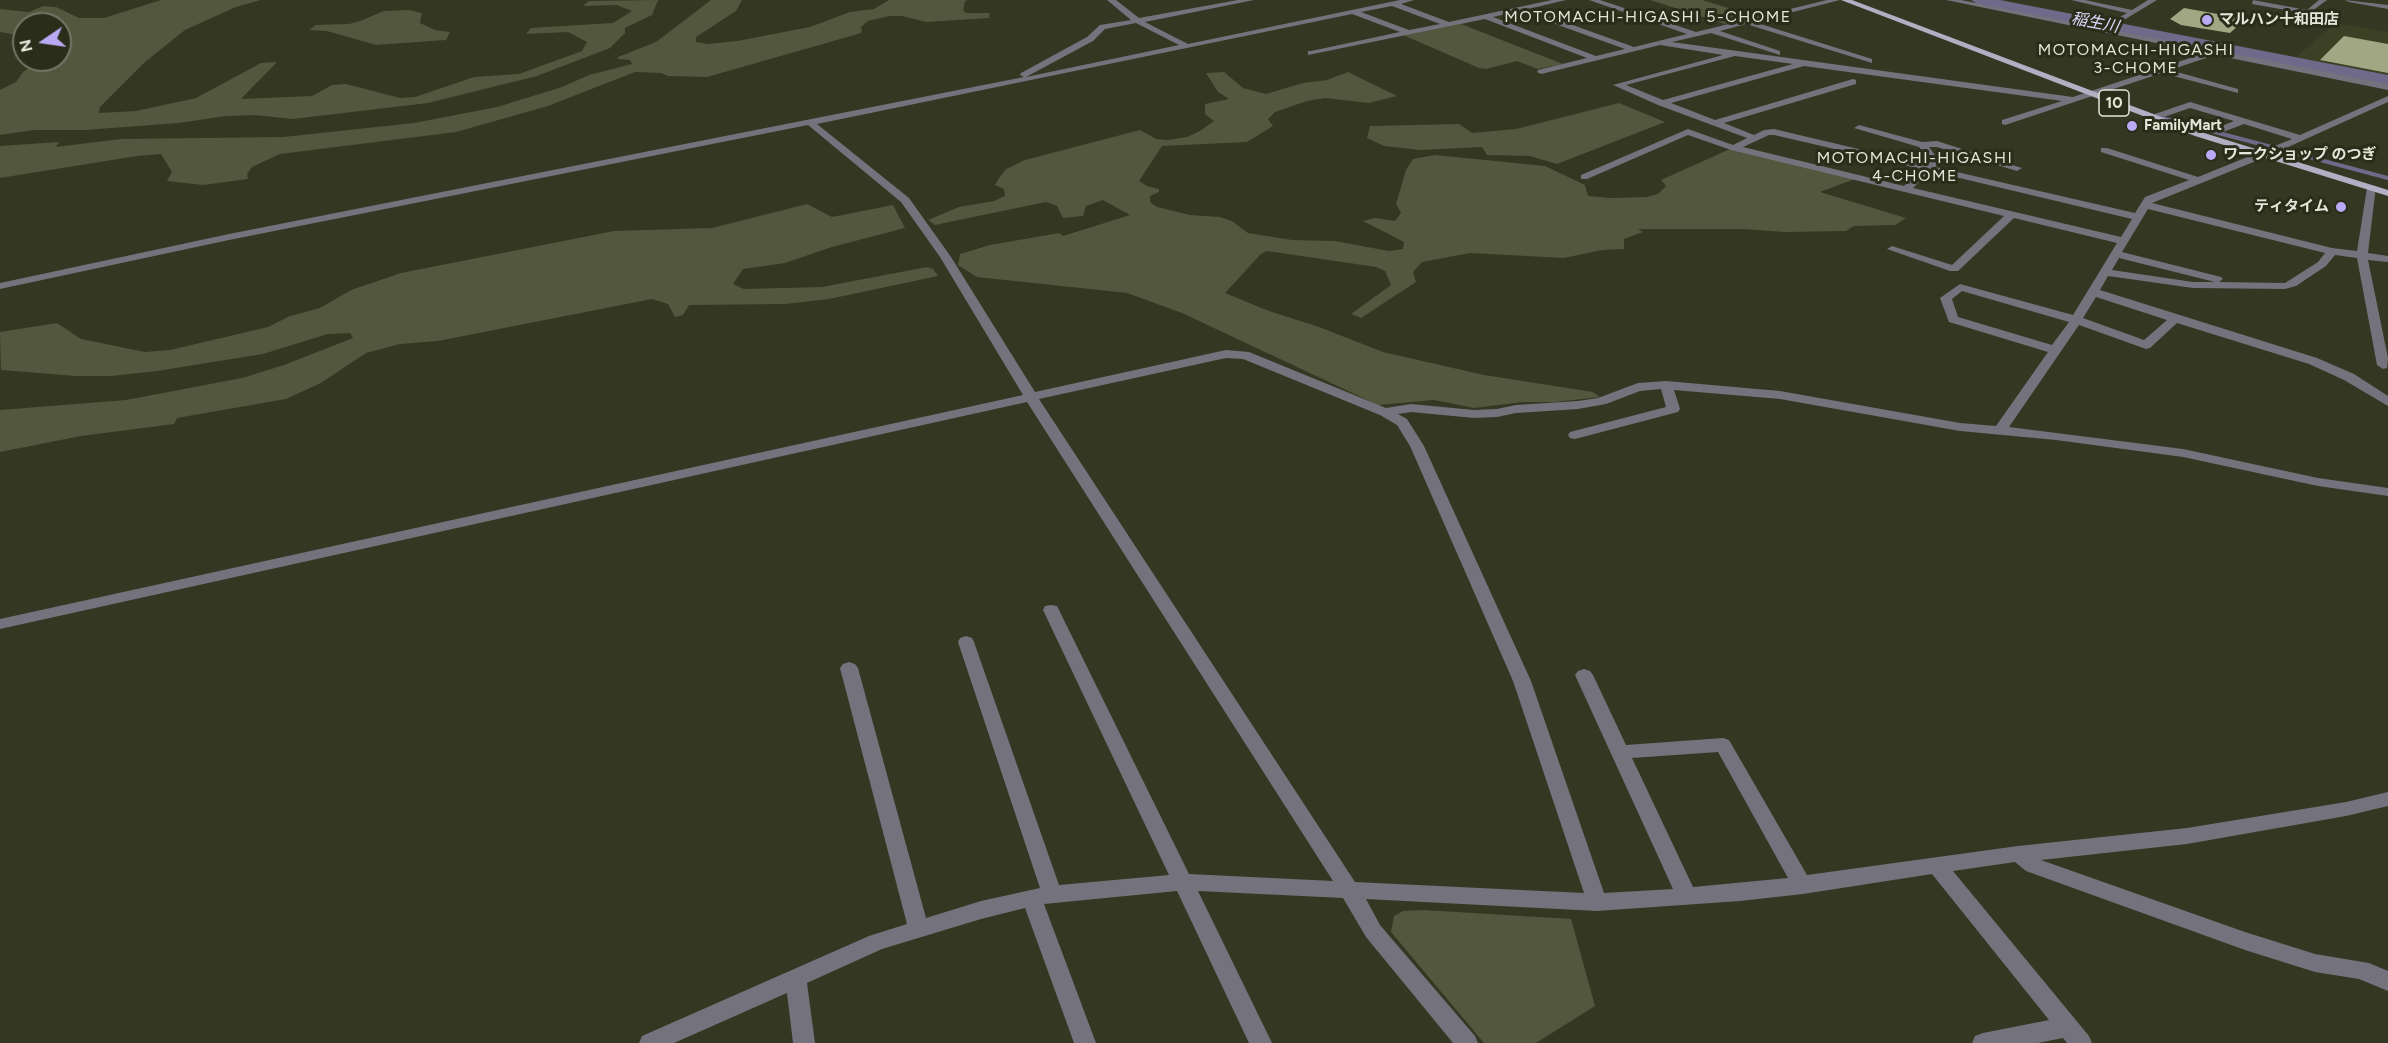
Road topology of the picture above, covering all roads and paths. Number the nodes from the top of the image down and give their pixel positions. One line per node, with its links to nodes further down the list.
1 (1111, 0): 21 (street)
2 (1250, 0): 21 (street)
3 (1410, 0): 15 (street)
4 (1562, 0): 17 (street)
5 (1593, 0): 27 (street)
6 (1836, 0): 22 (street)
7 (1845, 0): 44 (main road, 10)
8 (1950, 0): 31 (street)
9 (1990, 0): 24 (street)
10 (2075, 0): 19 (street)
11 (2153, 0): 19 (street)
12 (2257, 0): 13 (street)
13 (2323, 0)
14 (2349, 0): 16 (street)
15 (1393, 4): 18 (street); 23 (street)
16 (2388, 7)
17 (1520, 9): 20 (street); 30 (street)
18 (1353, 12): 26 (street); 29 (street)
19 (2133, 12): 24 (street)
20 (1485, 16): 23 (street); 34 (street)
21 (1138, 21): 29 (street); 40 (street)
22 (1746, 22): 25 (street); 35 (street)
23 (1448, 24): 26 (street)
24 (2114, 24): 37 (street)
25 (1710, 30): 27 (street); 36 (street)
26 (1408, 32): 32 (street)
27 (1694, 34): 28 (street)
28 (1659, 43): 30 (street); 33 (street)
29 (1186, 46): 40 (street)
30 (1632, 50): 34 (street)
31 (2216, 52): 38 (street); 42 (street)
32 (1311, 53)
33 (1735, 54): 36 (street); 47 (street)
34 (1596, 59): 39 (street)
35 (1869, 61)
36 (1805, 63): 46 (street); 47 (street)
37 (2343, 68)
38 (2163, 71): 43 (street); 44 (street)
39 (1541, 72)
40 (1014, 81): 50 (street)
41 (1853, 82): 52 (street)
42 (2388, 87)
43 (2235, 91)
44 (2091, 94): 46 (street); 48 (main road, 10)
45 (2388, 99): 58 (street)
46 (2074, 100): 51 (street)
47 (1661, 103): 52 (street)
48 (2152, 118): 49 (street); 62 (main road, 10)
49 (2243, 121): 55 (street); 58 (street)
50 (810, 122): 81 (street); 88 (street)
51 (2005, 122)
52 (1713, 123): 57 (street)
53 (1674, 127): 56 (street)
54 (1859, 128): 59 (street)
55 (2220, 130)
56 (1688, 132): 60 (street); 65 (street)
57 (1755, 138): 60 (street); 63 (street)
58 (2300, 138): 62 (street)
59 (1922, 145): 63 (street); 64 (street)
60 (1734, 148): 67 (street)
61 (2104, 150): 66 (street)
62 (2263, 155): 66 (street); 68 (main road, 10)
63 (1928, 168): 67 (street); 72 (street)
64 (2017, 168)
65 (1584, 177)
66 (2198, 180): 70 (street)
67 (1907, 188): 71 (street)
68 (2372, 188): 69 (main road, 10); 77 (street)
69 (2388, 193)
70 (2146, 205): 72 (street); 75 (street)
71 (2012, 214): 73 (street); 74 (street)
72 (2138, 217): 73 (street)
73 (2124, 241): 76 (street)
74 (1892, 249)
75 (2332, 251): 77 (street); 80 (street)
76 (2115, 254): 79 (street); 80 (street)
77 (2362, 255): 78 (street); 86 (street)
78 (2388, 259)
79 (2104, 272): 80 (street); 82 (street)
80 (2233, 285)
81 (0, 286)
82 (2093, 292): 83 (street); 84 (street)
83 (2175, 319): 84 (street); 89 (street)
84 (2076, 320): 85 (street); 85 (street)
85 (2054, 350): 91 (street)
86 (2383, 365)
87 (1666, 385): 90 (street); 91 (street); 92 (street)
88 (1031, 397): 90 (street); 95 (street); 105 (street)
89 (2388, 402)
90 (1385, 412): 108 (street)
91 (2000, 430): 93 (street)
92 (1575, 435)
93 (2388, 492)
94 (1051, 610): 103 (street)
95 (0, 624)
96 (966, 642): 106 (street)
97 (849, 668): 109 (street)
98 (1584, 675): 99 (street)
99 (1620, 752): 104 (street); 107 (street)
100 (2388, 800): 101 (street)
101 (2018, 854): 102 (street); 111 (street)
102 (1936, 866): 104 (street); 112 (street)
103 (1183, 882): 105 (street); 106 (street); 116 (street)
104 (1803, 886): 107 (street)
105 (1350, 891): 108 (street); 117 (street)
106 (1042, 896): 109 (street); 115 (street)
107 (1687, 896): 108 (street)
108 (1597, 902)
109 (919, 929): 110 (street)
110 (796, 979): 113 (street); 114 (street)
111 (2388, 981)
112 (2075, 1035): 118 (street)
113 (650, 1043)
114 (804, 1043)
115 (1085, 1043)
116 (1261, 1043)
117 (1467, 1043)
118 (1983, 1043)

